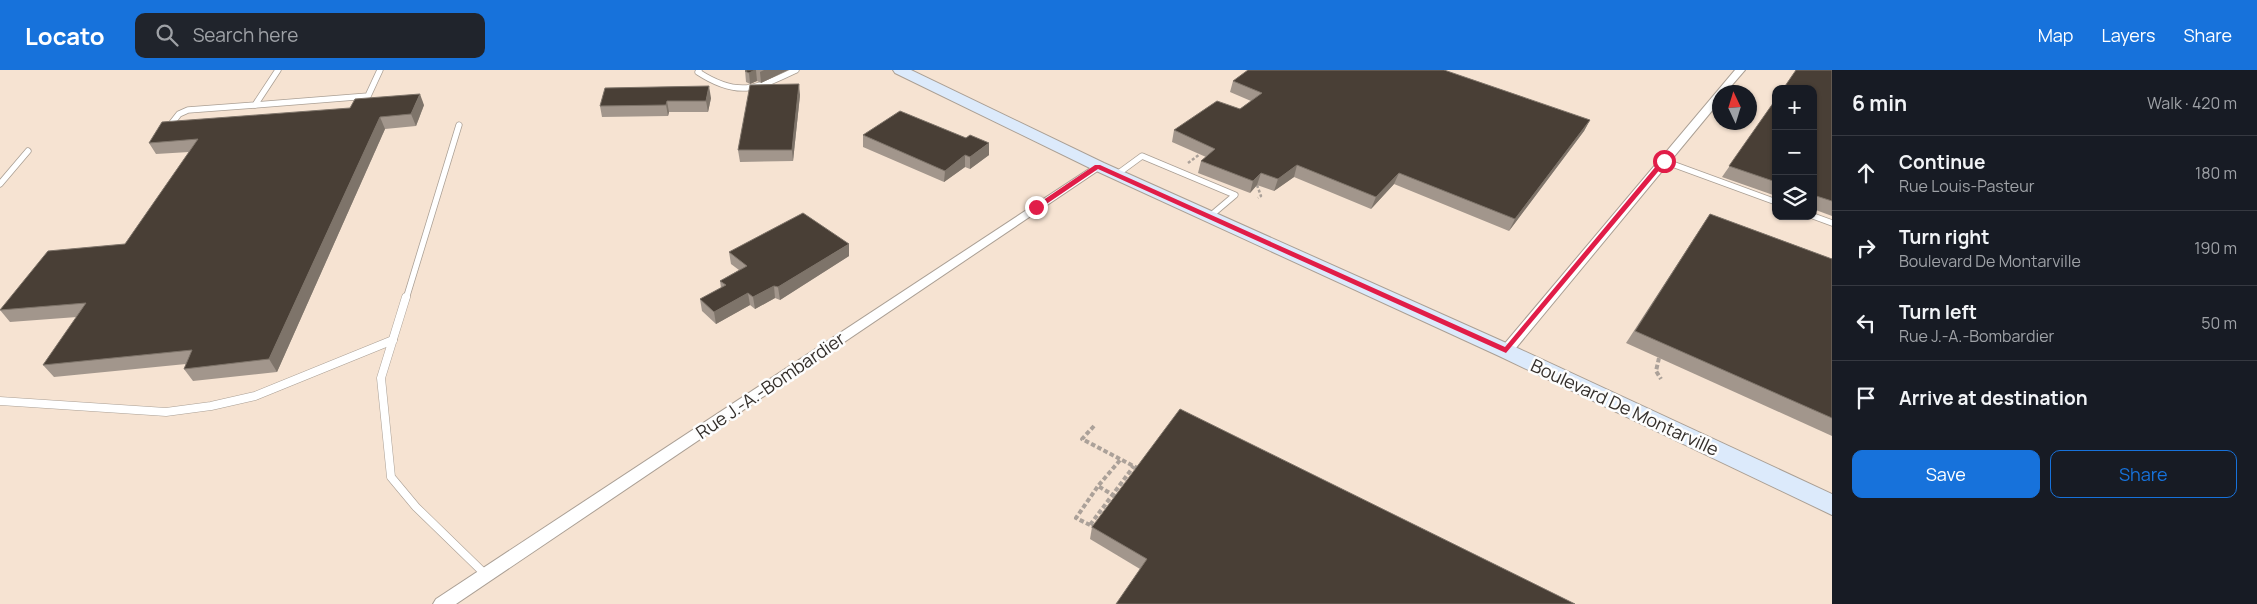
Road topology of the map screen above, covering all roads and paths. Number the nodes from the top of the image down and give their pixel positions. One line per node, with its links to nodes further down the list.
1 (278, 70): 9 (lane)
2 (380, 70): 9 (lane)
3 (699, 70): 4 (lane)
4 (796, 70)
5 (900, 70): 14 (street, Boulevard De Montarville)
6 (1740, 70): 7 (street)
7 (1727, 85)
8 (1712, 103): 13 (street)
9 (255, 105): 11 (lane)
10 (459, 125): 23 (lane)
11 (168, 128)
12 (28, 151): 16 (lane)
13 (1664, 161): 19 (lane); 24 (street)
14 (1098, 166): 15 (street, Boulevard De Montarville); 38 (street, Rue J.-A.-Bombardier)
15 (1116, 175): 20 (street, Boulevard De Montarville); 20 (lane)
16 (0, 184)
17 (1257, 185): 18 (path)
18 (1258, 198)
19 (1772, 201)
20 (1209, 217): 24 (street, Boulevard De Montarville)
21 (1817, 217): 22 (lane)
22 (1832, 223)
23 (393, 340): 27 (lane); 38 (lane)
24 (1506, 351): 35 (street, Boulevard De Montarville)
25 (1659, 358): 26 (path)
26 (1661, 379)
27 (0, 401)
28 (1094, 426): 29 (path)
29 (1120, 459): 30 (path); 32 (path)
30 (1134, 466): 31 (path); 33 (path)
31 (1141, 470)
32 (1098, 486): 33 (path); 36 (path)
33 (1113, 494): 34 (path); 36 (path)
34 (1120, 498)
35 (1832, 505)
36 (1090, 525): 37 (path)
37 (1098, 528)
38 (486, 575): 39 (street, Rue J.-A.-Bombardier)
39 (442, 604)

